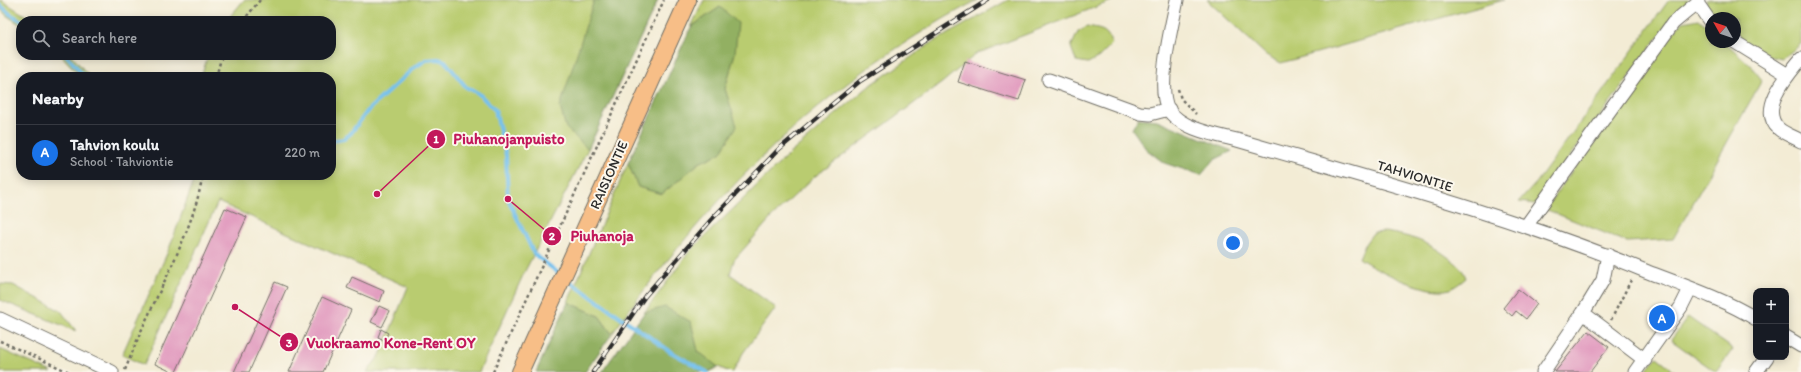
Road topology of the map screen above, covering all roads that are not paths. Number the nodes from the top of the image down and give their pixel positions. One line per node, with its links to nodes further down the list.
1 (688, 0): 22 (main road, RAISIONTIE)
2 (1177, 0): 9 (street)
3 (1698, 2): 4 (street); 11 (street)
4 (1705, 14)
5 (1741, 46): 7 (street)
6 (1801, 58): 7 (street)
7 (1788, 75): 10 (street)
8 (1049, 80): 9 (street)
9 (1169, 109): 11 (street, TAHVIONTIE)
10 (1801, 141)
11 (1526, 226): 12 (street, TAHVIONTIE)
12 (1608, 255): 13 (street, TAHVIONTIE); 14 (street)
13 (1690, 289): 15 (street, TAHVIONTIE); 19 (street)
14 (1583, 313): 19 (street); 23 (street)
15 (1753, 317)
16 (0, 319): 21 (street)
17 (1789, 339): 18 (street)
18 (1801, 346)
19 (1645, 360): 24 (street)
20 (1765, 360): 25 (street)
21 (112, 372)
22 (520, 372)
23 (1543, 372)
24 (1635, 372)
25 (1756, 372)

